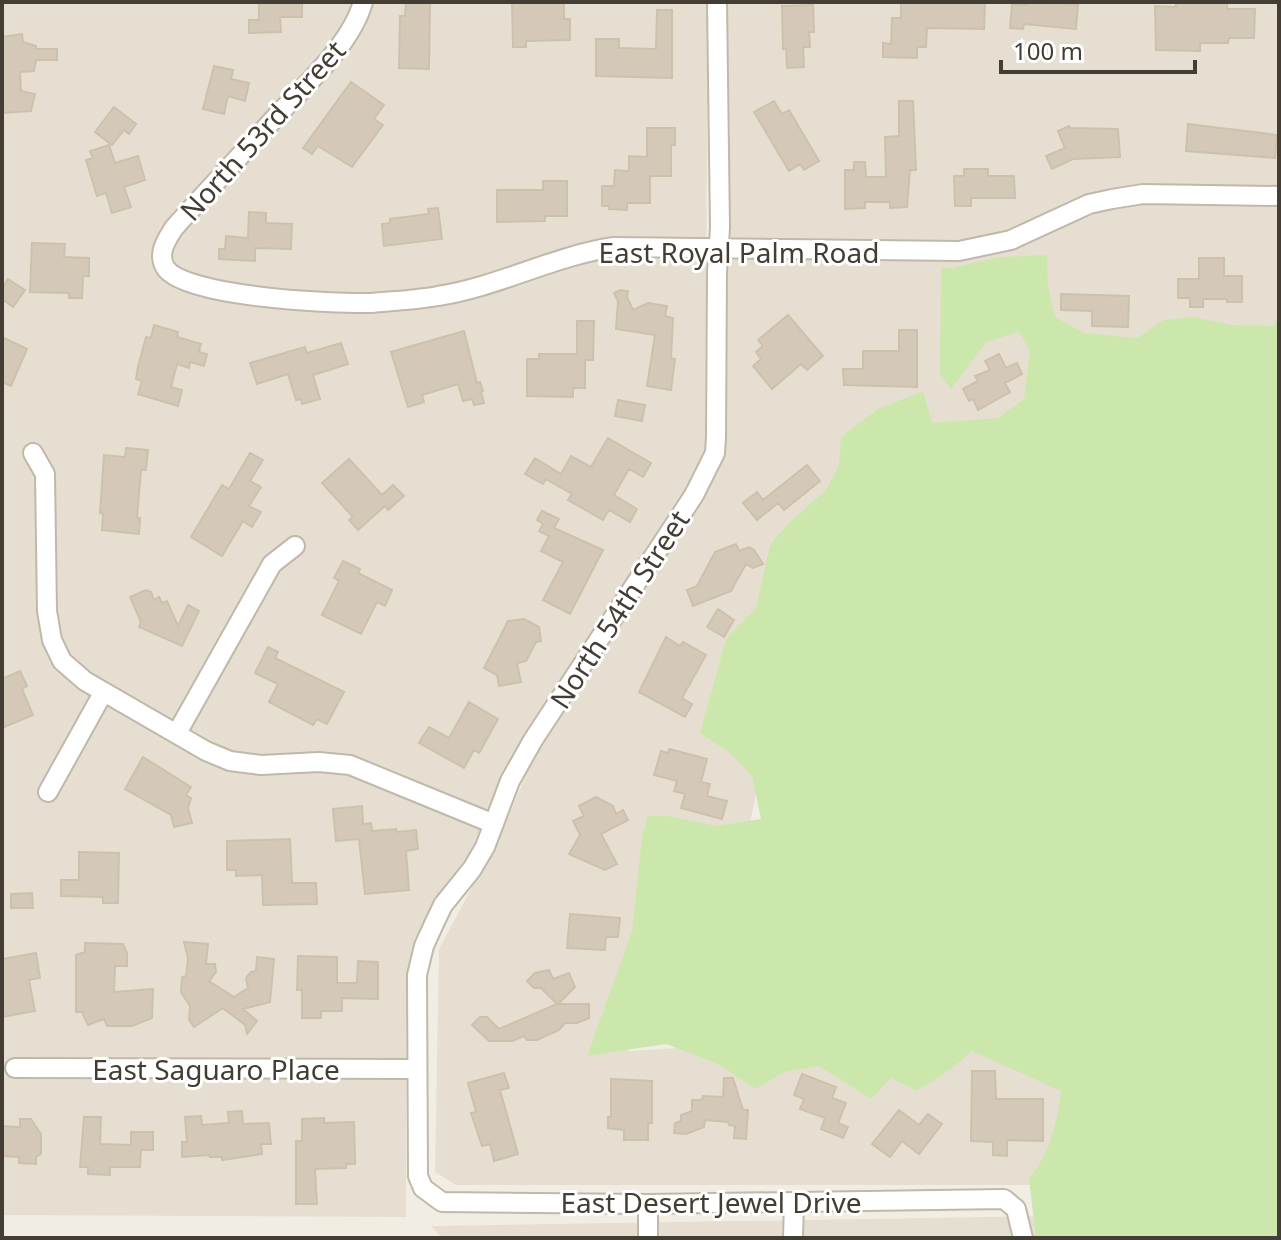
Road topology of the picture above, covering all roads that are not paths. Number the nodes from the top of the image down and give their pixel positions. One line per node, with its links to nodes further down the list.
1 (363, 2): 5 (street, North 53rd Street)
2 (717, 2): 4 (street, North 54th Street)
3 (1279, 196): 4 (street, East Royal Palm Road)
4 (719, 249): 5 (street, East Royal Palm Road); 11 (street, North 54th Street)
5 (162, 257)
6 (33, 453): 8 (street)
7 (295, 546): 9 (street)
8 (103, 693): 9 (street); 10 (street)
9 (177, 733): 11 (street)
10 (48, 792)
11 (494, 824): 13 (street, North 54th Street)
12 (15, 1068): 13 (street, East Saguaro Place)
13 (416, 1069): 14 (street, North 54th Street)
14 (423, 1188): 16 (street, East Desert Jewel Drive)
15 (794, 1203): 16 (street, East Desert Jewel Drive); 18 (street); 19 (street, East Desert Jewel Drive)
16 (648, 1204): 17 (street)
17 (648, 1238)
18 (793, 1238)
19 (1023, 1238)

